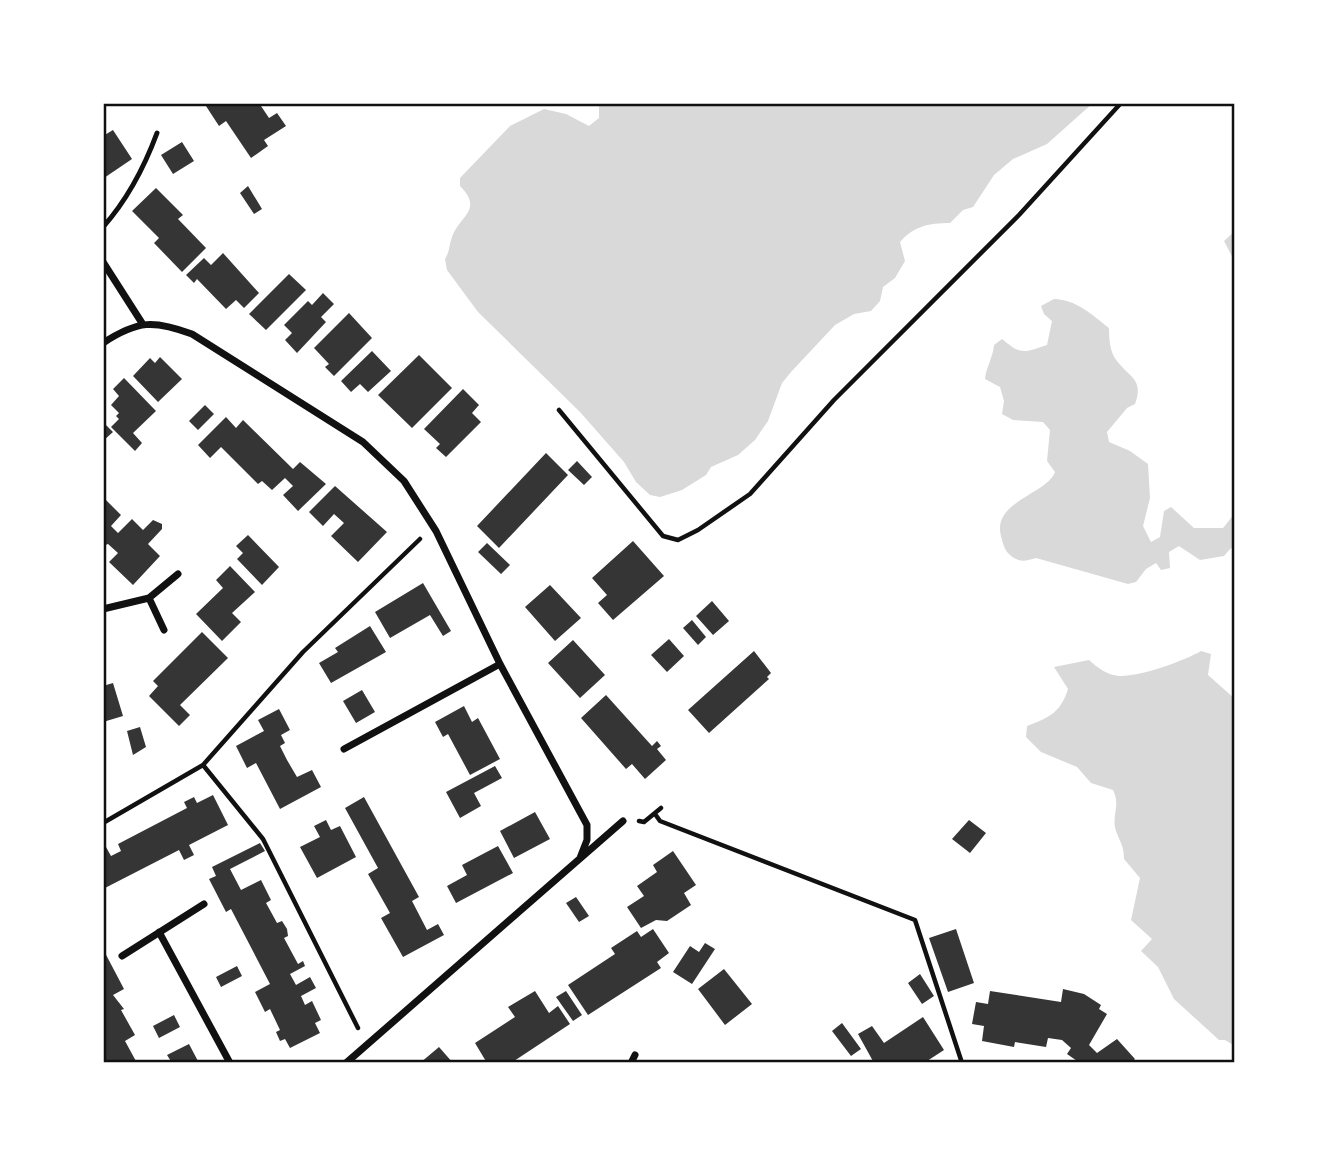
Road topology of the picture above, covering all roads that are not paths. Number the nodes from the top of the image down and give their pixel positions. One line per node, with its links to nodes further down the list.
1 (157, 133): 2 (lane)
2 (103, 227)
3 (103, 261): 4 (street)
4 (142, 323): 5 (street); 10 (street)
5 (103, 343)
6 (177, 574): 7 (street)
7 (149, 598): 8 (street); 9 (street)
8 (103, 608)
9 (164, 630)
10 (500, 664): 11 (street); 13 (street)
11 (344, 749)
12 (622, 821): 13 (street)
13 (580, 858): 18 (street)
14 (204, 904): 15 (street)
15 (159, 932): 16 (street); 17 (street)
16 (122, 956)
17 (230, 1063)
18 (346, 1063)

